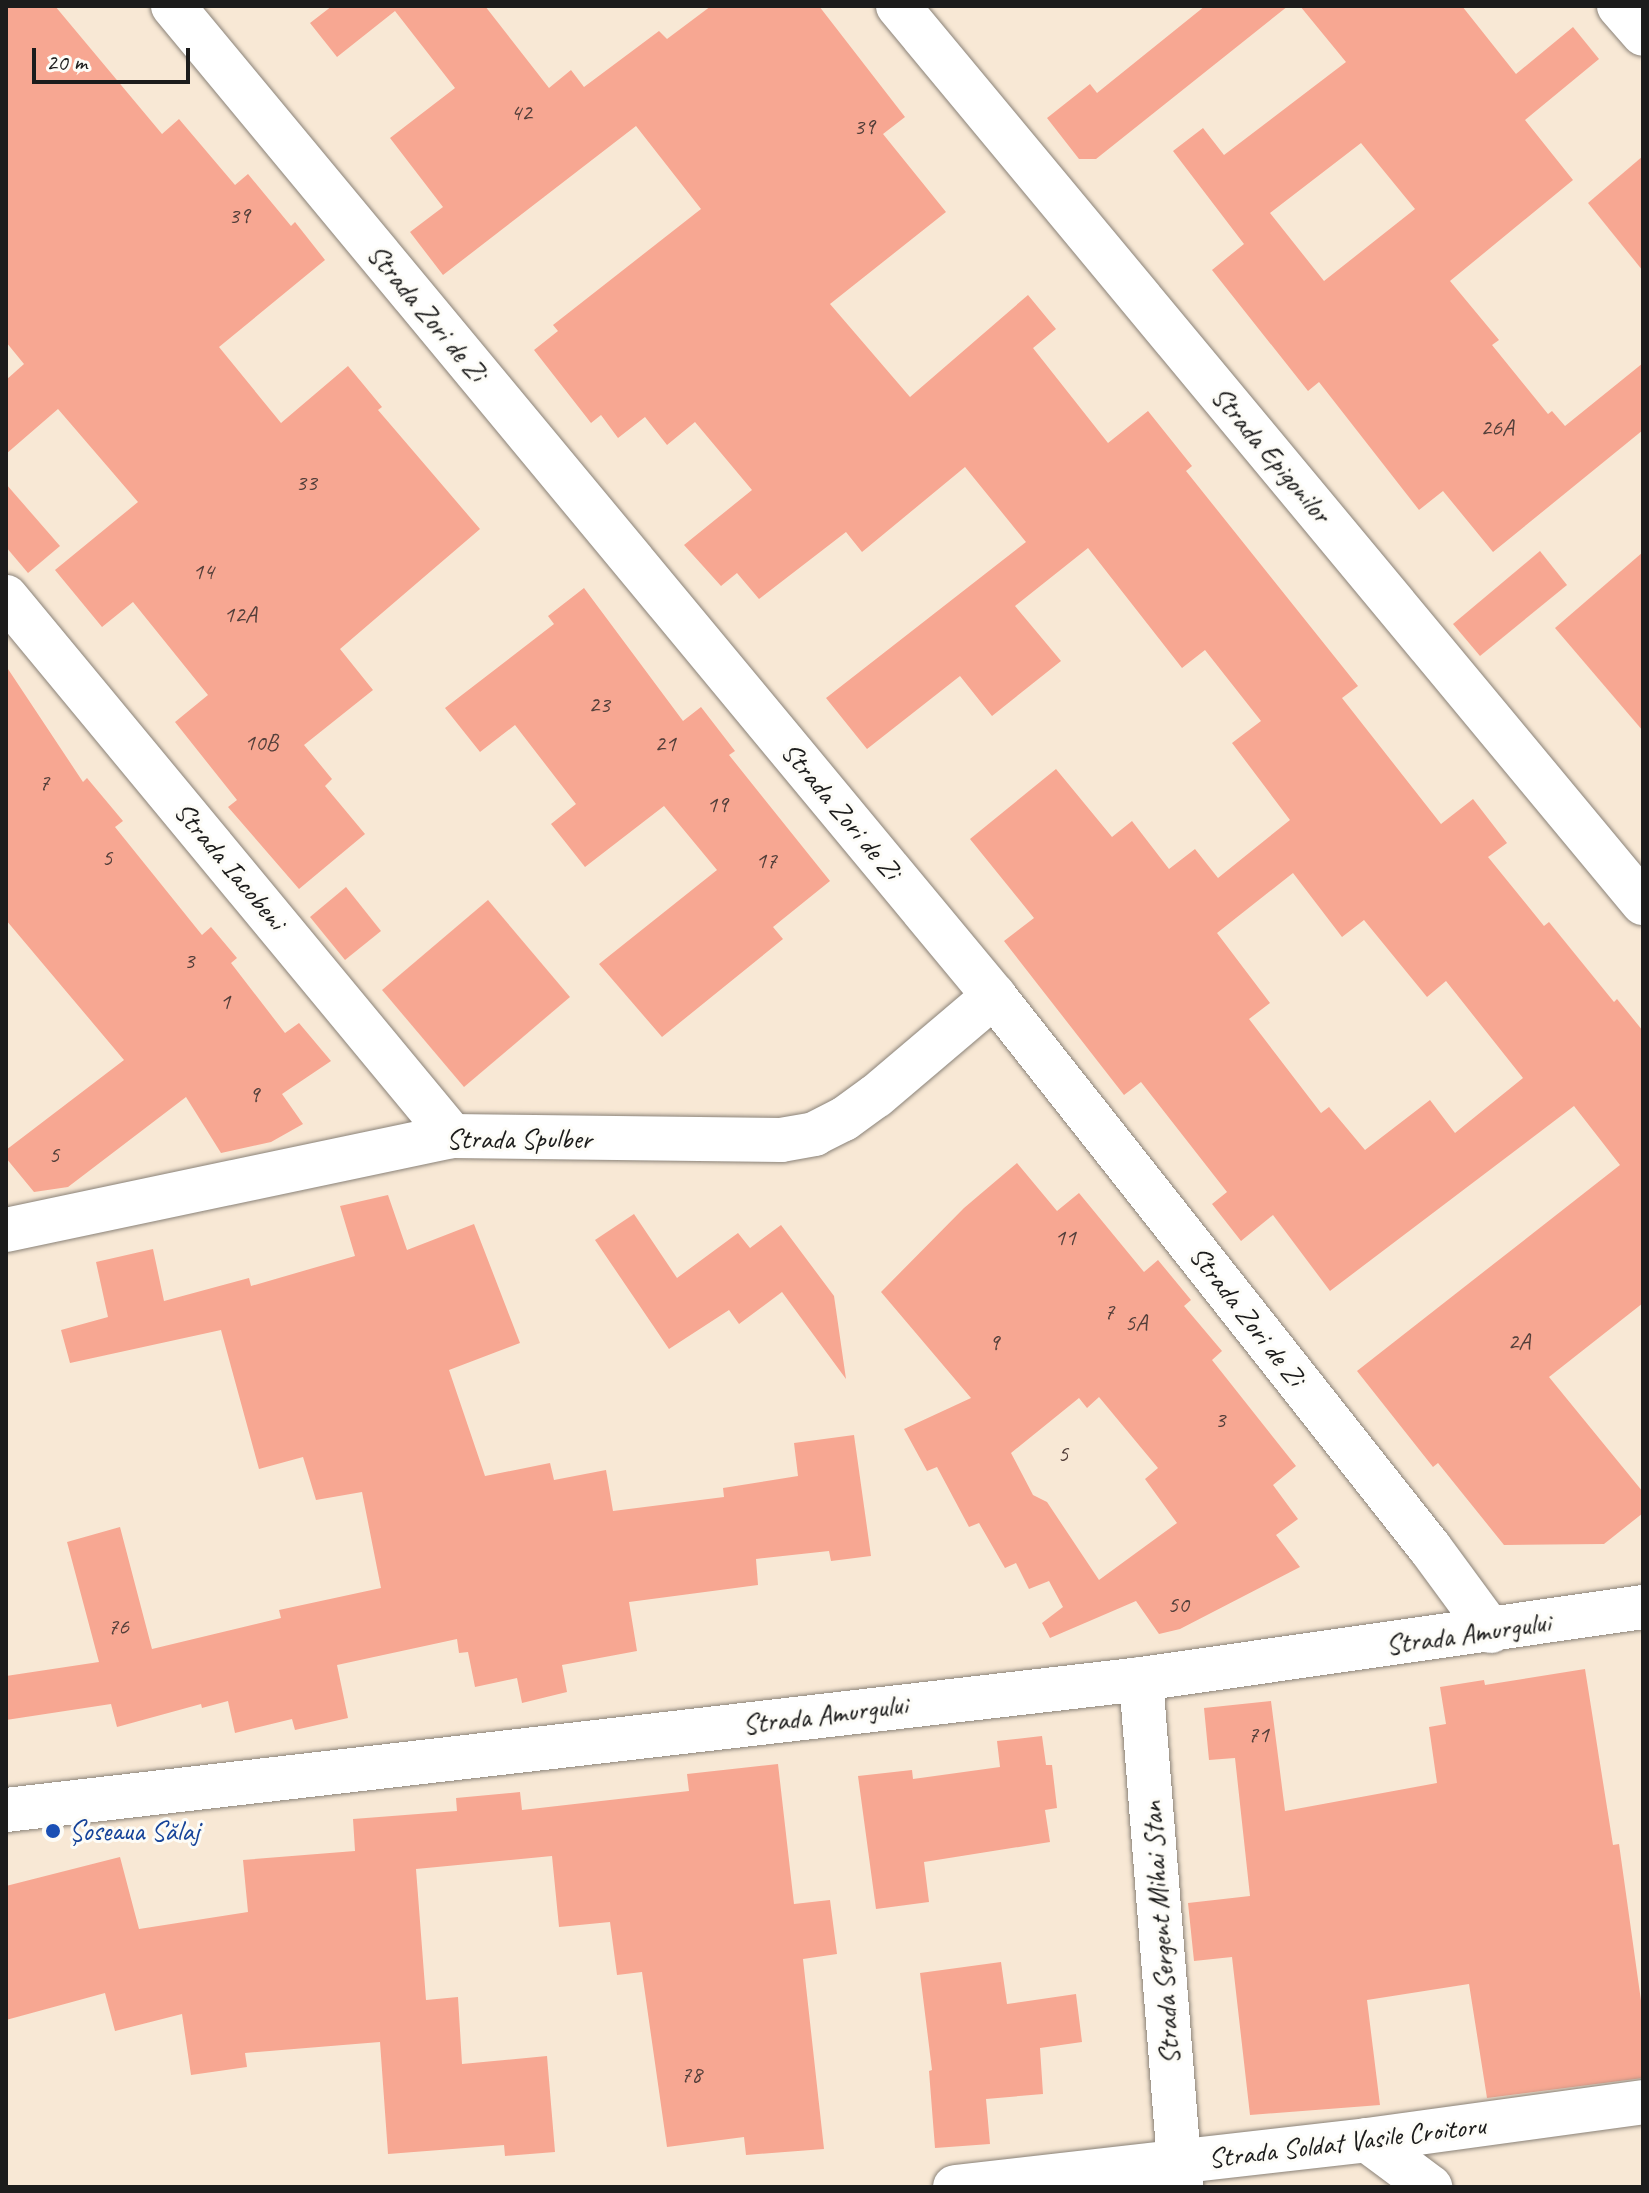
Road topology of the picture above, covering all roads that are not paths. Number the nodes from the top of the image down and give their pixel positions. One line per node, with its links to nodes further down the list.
1 (173, 6): 7 (street, Strada Zori de Zi)
2 (898, 6): 6 (street, Strada Epigonilor)
3 (1619, 6): 4 (street)
4 (1643, 34)
5 (6, 597): 8 (street, Strada Iacobeni)
6 (1643, 903)
7 (994, 996): 8 (street, Strada Spulber); 11 (street, Strada Zori de Zi)
8 (452, 1136): 9 (street, Strada Spulber)
9 (6, 1230)
10 (1643, 1607): 11 (street, Strada Amurgului)
11 (1491, 1631): 12 (street, Strada Amurgului)
12 (1141, 1679): 13 (street, Strada Amurgului); 16 (street, Strada Sergent Mihai Stan)
13 (6, 1810)
14 (1643, 2102): 15 (street, Strada Soldat Vasile Croitoru)
15 (1367, 2140): 16 (street, Strada Soldat Vasile Croitoru); 18 (street)
16 (1180, 2175): 17 (street, Strada Soldat Vasile Croitoru)
17 (955, 2187)
18 (1430, 2187)

